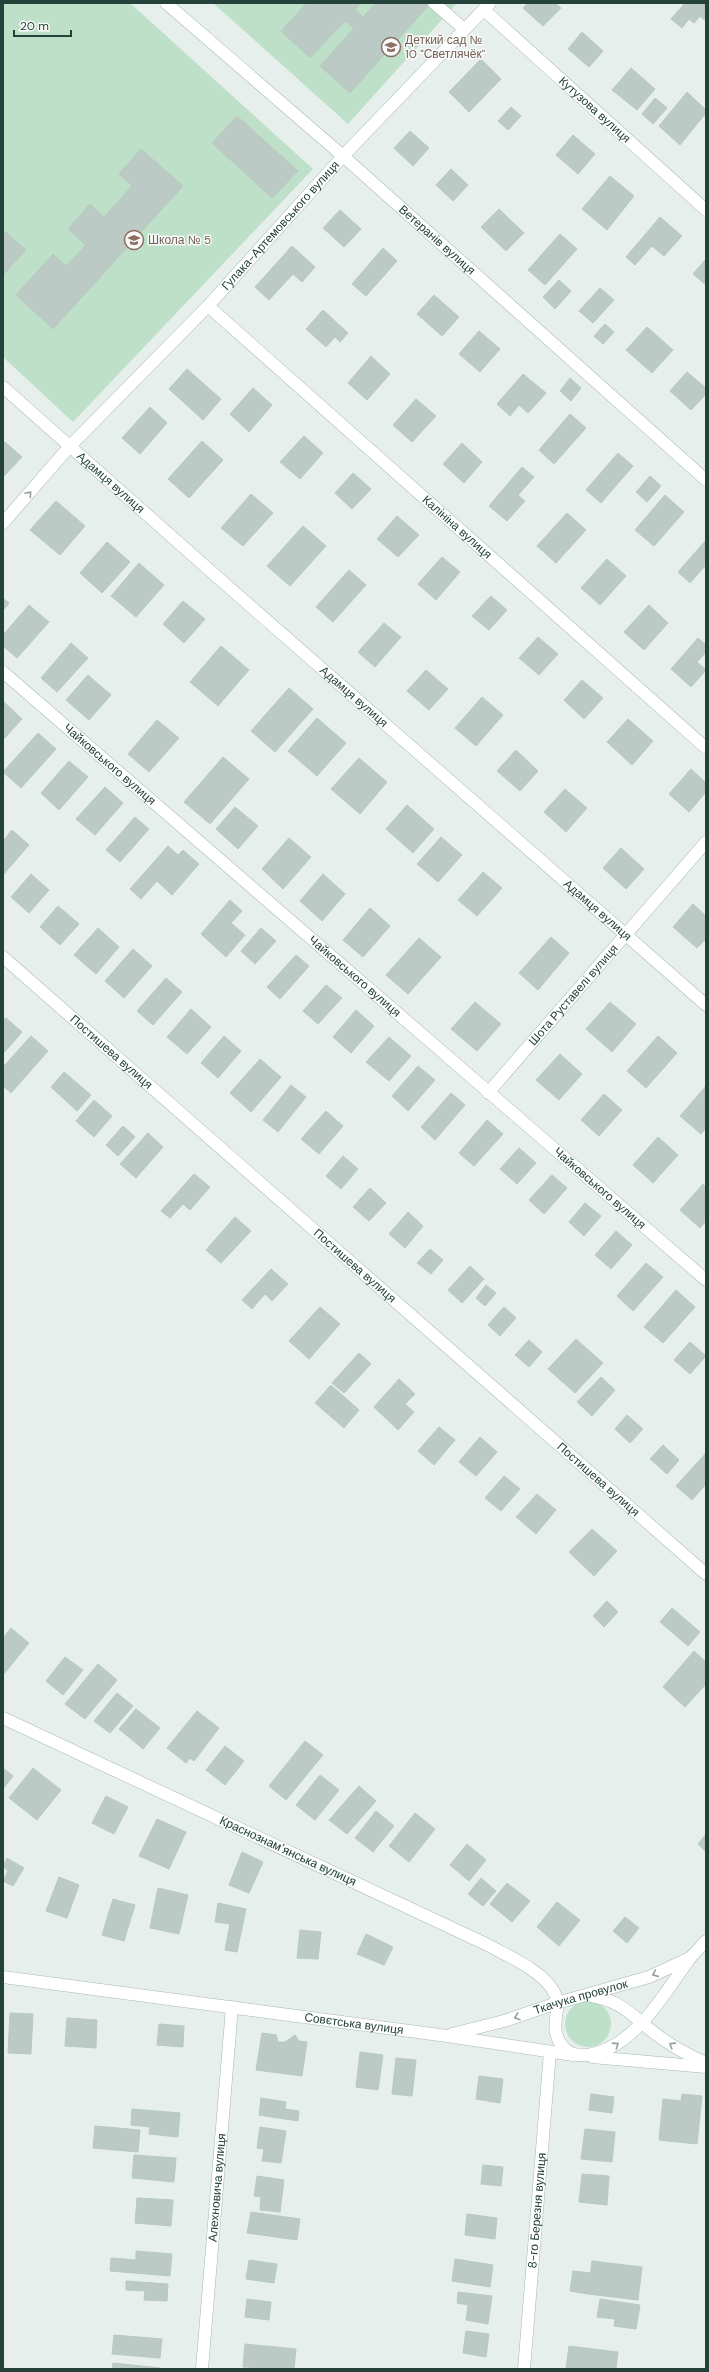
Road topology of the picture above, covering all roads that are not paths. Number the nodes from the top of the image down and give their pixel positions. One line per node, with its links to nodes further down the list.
1 (166, 3): 5 (street, Ветеранів вулиця)
2 (434, 3): 4 (street)
3 (487, 6): 4 (street, Гулака-Артемовського вулиця); 6 (street, Кутузова вулиця)
4 (464, 29): 5 (street, Гулака-Артемовського вулиця)
5 (343, 156): 7 (street, Гулака-Артемовського вулиця); 10 (street, Ветеранів вулиця)
6 (706, 210)
7 (208, 306): 9 (street, Гулака-Артемовського вулиця); 13 (street, Калініна вулиця)
8 (3, 386): 9 (street, Адамця вулиця)
9 (70, 446): 11 (street, Гулака-Артемовського вулиця, one-way to 9); 15 (street, Адамця вулиця)
10 (706, 480)
11 (3, 524)
12 (3, 672): 18 (street, Чайковського вулиця)
13 (706, 748)
14 (706, 842): 15 (street, Шота Руставелі вулиця)
15 (626, 935): 17 (street, Адамця вулиця); 18 (street, Шота Руставелі вулиця)
16 (3, 957): 20 (street, Постишева вулиця)
17 (706, 1005)
18 (488, 1093): 19 (street, Чайковського вулиця)
19 (706, 1280)
20 (706, 1574)
21 (3, 1718): 26 (street, Краснознамʼянська вулиця)
22 (706, 1942): 23 (street, Ткачука провулок)
23 (690, 1958): 25 (street, Ткачука провулок, one-way to 25); 28 (street)
24 (3, 1977): 27 (street, Совєтська вулиця)
25 (588, 1995): 26 (street, Ткачука провулок); 28 (street)
26 (557, 2004): 29 (street, Ткачука провулок, one-way to 29); 31 (street)
27 (232, 2007): 29 (street, Совєтська вулиця); 34 (street, Алехновича вулиця)
28 (642, 2021): 31 (street, one-way to 28); 32 (street, one-way to 28)
29 (447, 2036): 30 (street, Совєтська вулиця)
30 (550, 2052): 31 (street, Совєтська вулиця); 35 (street, 8-го Березня вулиця)
31 (579, 2056): 33 (street, Совєтська вулиця)
32 (706, 2063)
33 (706, 2067)
34 (202, 2369)
35 (524, 2369)

